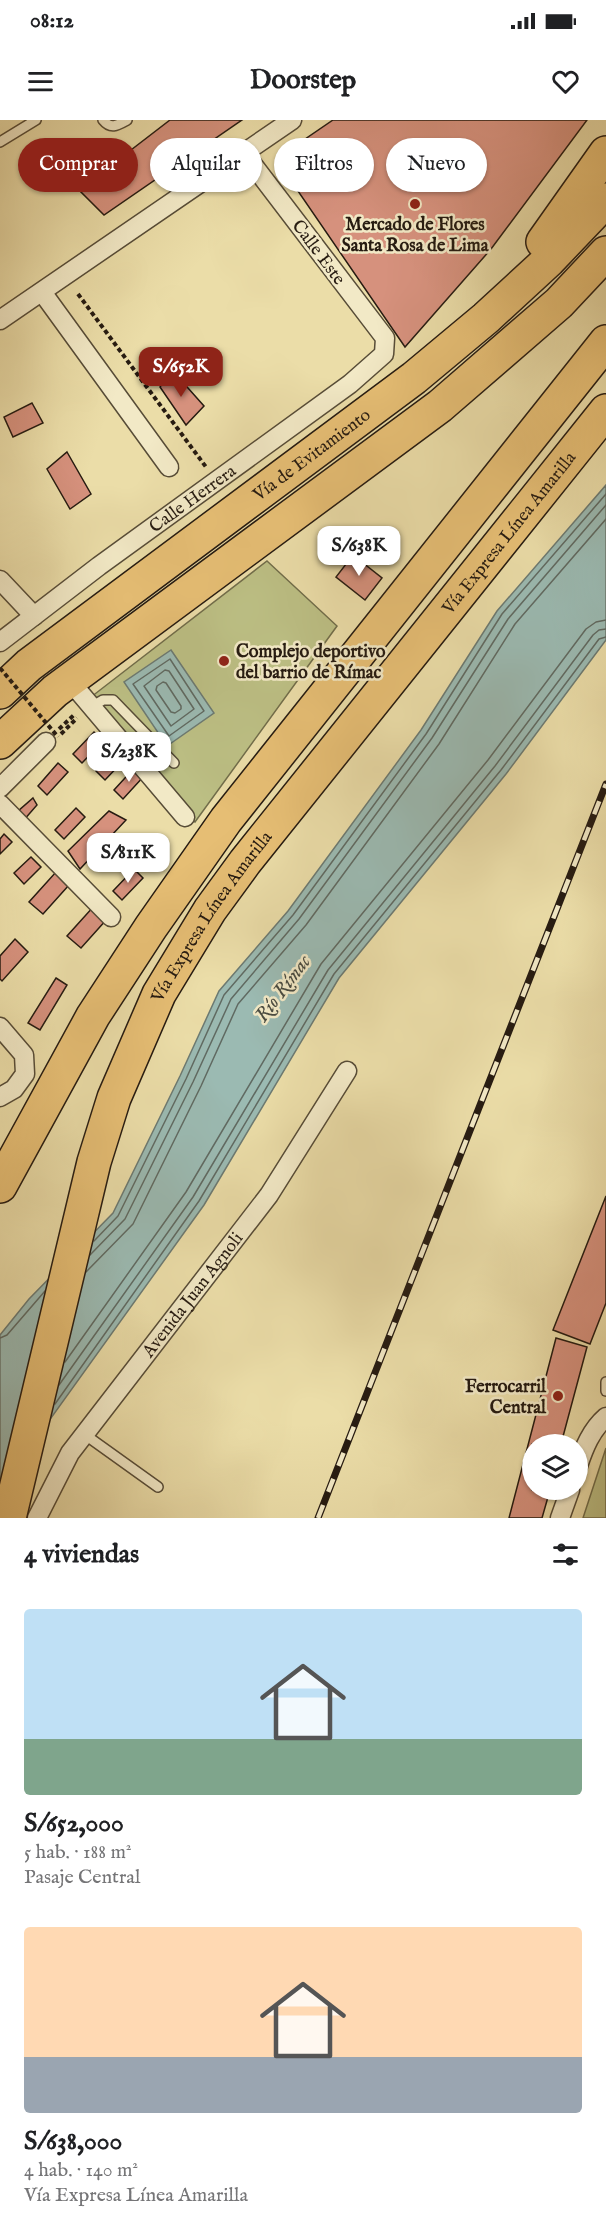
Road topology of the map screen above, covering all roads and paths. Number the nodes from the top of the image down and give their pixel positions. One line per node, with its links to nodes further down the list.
1 (36, 120): 6 (lane)
2 (103, 120): 3 (lane)
3 (128, 120)
4 (291, 120): 5 (street)
5 (262, 140)
6 (0, 142)
7 (606, 153): 14 (highway)
8 (262, 177): 17 (street, Calle Este)
9 (187, 192): 12 (street)
10 (606, 200): 14 (highway, Vía de Evitamiento)
11 (606, 253): 25 (highway, Vía de Evitamiento)
12 (42, 292): 15 (street); 19 (street)
13 (78, 294): 20 (path)
14 (486, 318): 26 (highway, Vía de Evitamiento)
15 (0, 320)
16 (606, 342): 38 (highway)
17 (384, 354): 22 (street, Calle Herrera)
18 (606, 411): 46 (highway, Vía Expresa Línea Amarilla)
19 (169, 467)
20 (210, 472)
21 (0, 580): 22 (street)
22 (34, 615): 23 (street, Calle Herrera)
23 (0, 642)
24 (0, 668): 28 (path, bridge)
25 (69, 680): 27 (street); 29 (highway, Vía de Evitamiento)
26 (0, 692)
27 (91, 706): 30 (lane); 33 (street)
28 (52, 740): 28 (path); 31 (street)
29 (0, 742)
30 (174, 763)
31 (0, 789)
32 (0, 804): 34 (street)
33 (185, 817)
34 (111, 917)
35 (0, 1028): 37 (street)
36 (346, 1071): 42 (street, Avenida Juan Agnoli)
37 (0, 1097)
38 (0, 1186)
39 (606, 1382): 40 (lane)
40 (606, 1391)
41 (606, 1417): 43 (street)
42 (84, 1434): 44 (lane); 47 (street, Avenida Juan Agnoli)
43 (588, 1441)
44 (158, 1487)
45 (566, 1500): 48 (street)
46 (9, 1518)
47 (37, 1518)
48 (560, 1518)

